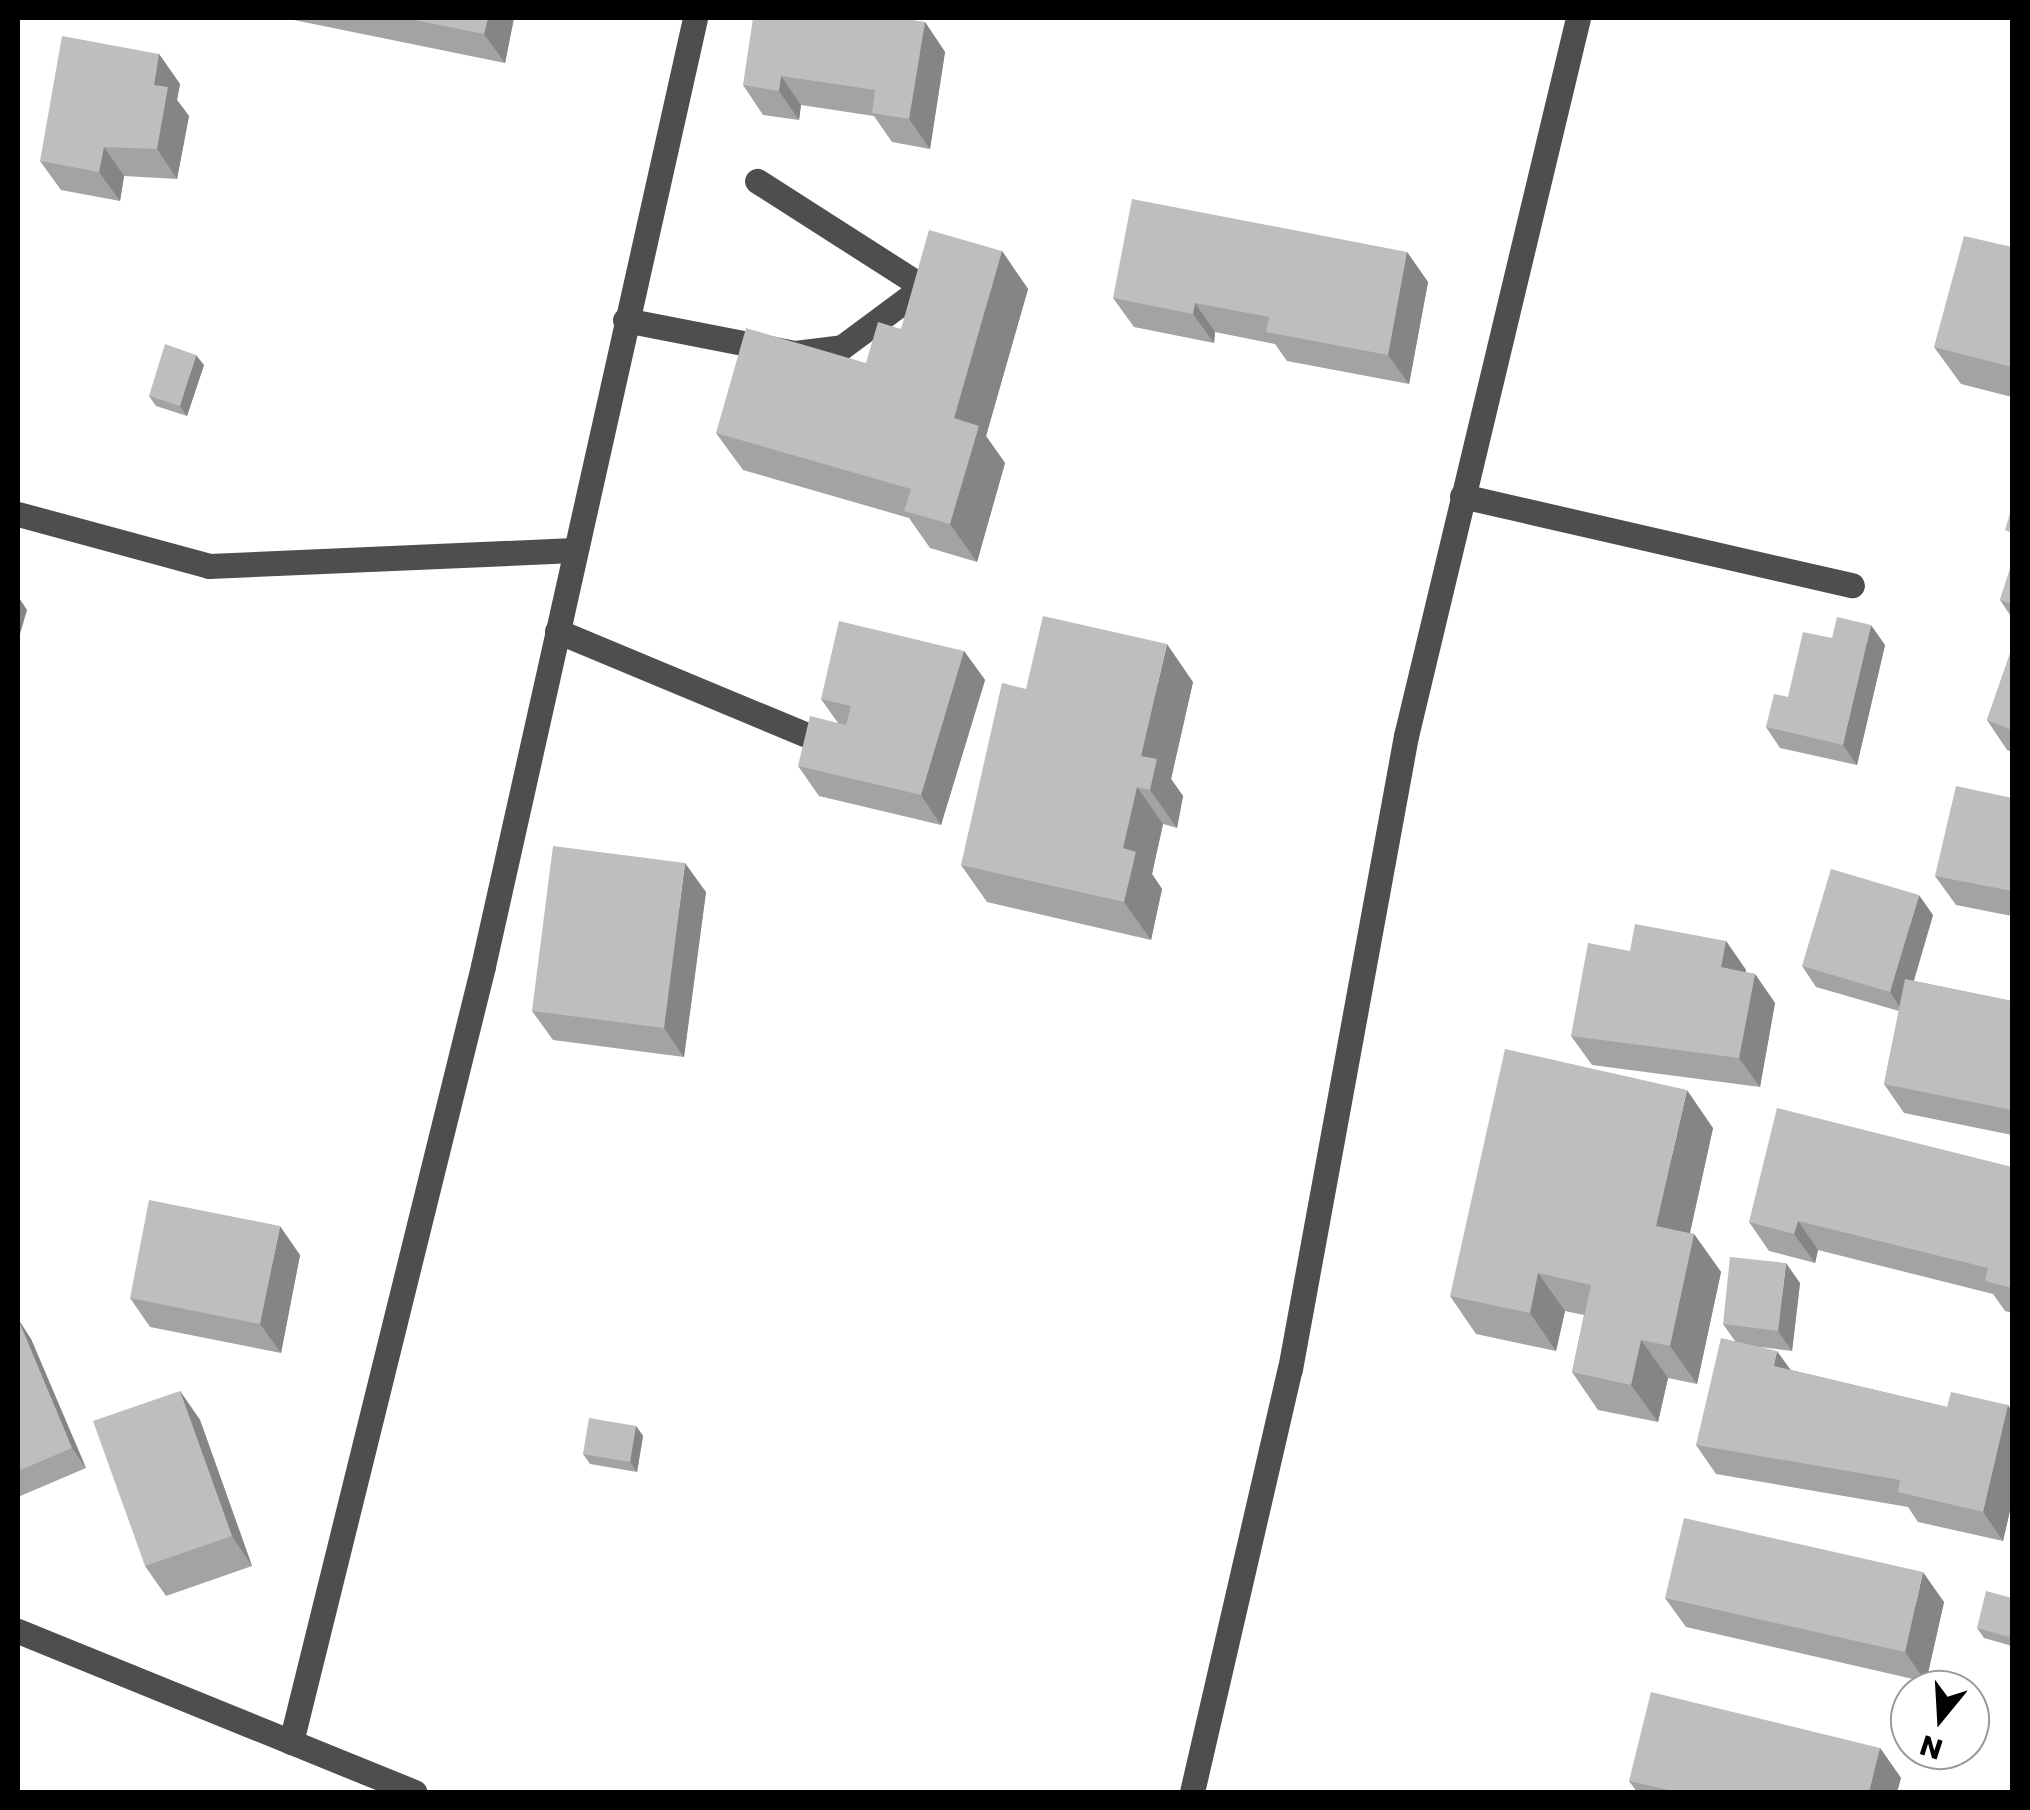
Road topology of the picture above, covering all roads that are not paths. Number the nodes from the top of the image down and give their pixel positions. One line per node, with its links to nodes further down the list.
1 (694, 18): 4 (street)
2 (1578, 18): 5 (street)
3 (757, 182): 4 (street)
4 (625, 320): 7 (street)
5 (1462, 496): 8 (street); 14 (street)
6 (18, 514): 7 (street)
7 (574, 550): 9 (street)
8 (1852, 585)
9 (557, 631): 10 (street); 12 (street)
10 (831, 745)
11 (18, 1630): 12 (street)
12 (290, 1742): 13 (street)
13 (415, 1792)
14 (1192, 1792)

